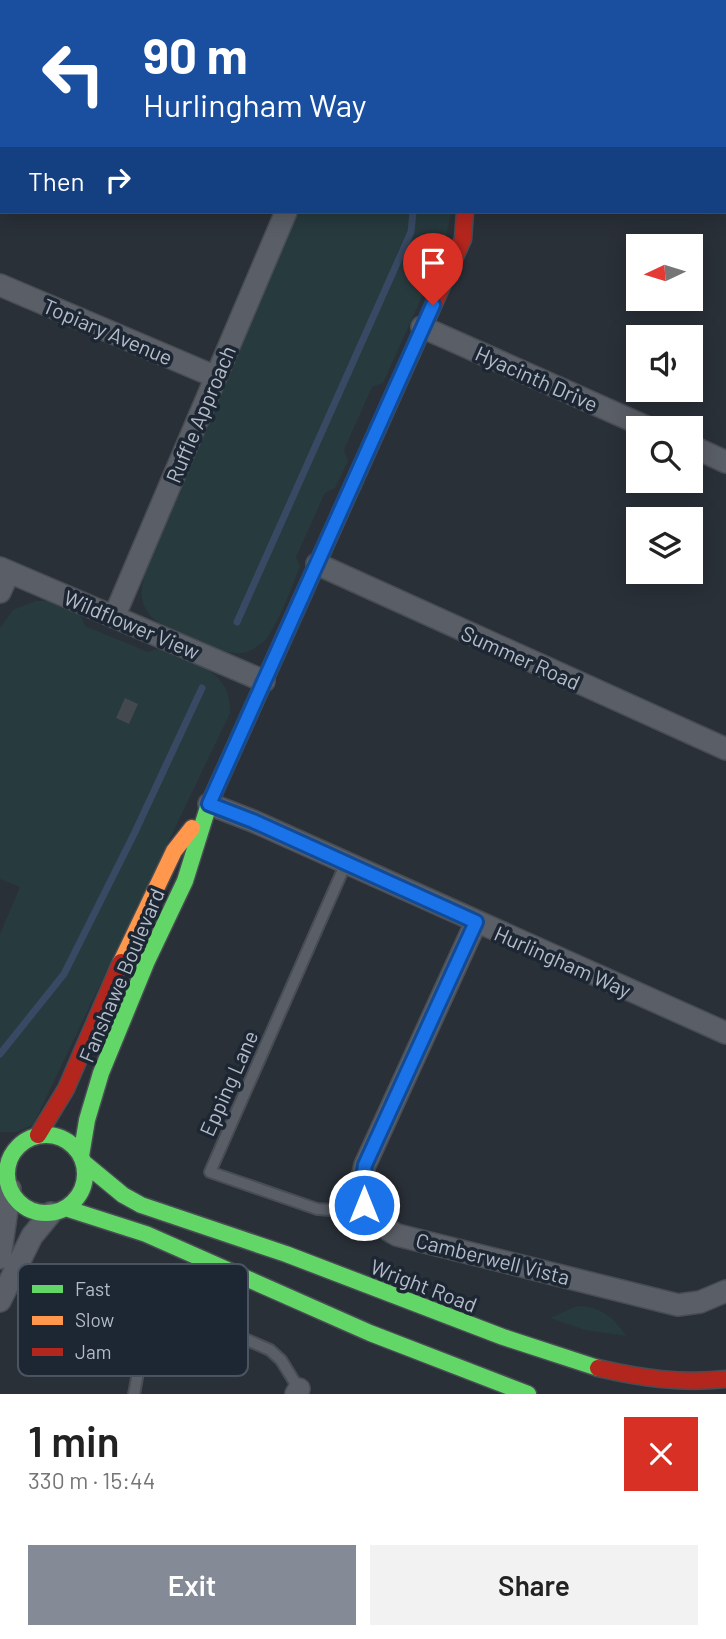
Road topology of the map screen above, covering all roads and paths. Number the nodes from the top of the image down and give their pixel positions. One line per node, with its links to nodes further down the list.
1 (285, 214): 5 (street, Ruffle Approach)
2 (465, 214): 4 (main road, Fanshawe Boulevard)
3 (0, 285): 5 (street, Topiary Avenue)
4 (422, 327): 6 (street, Hyacinth Drive); 9 (main road, Fanshawe Boulevard)
5 (216, 377): 12 (street, Ruffle Approach)
6 (626, 417)
7 (703, 451): 8 (street)
8 (726, 462)
9 (317, 564): 13 (main road, Fanshawe Boulevard); 14 (street, Summer Road)
10 (4, 570): 11 (street); 12 (street, Wildflower View)
11 (0, 592)
12 (114, 617): 13 (street, Wildflower View)
13 (264, 681): 15 (main road, Fanshawe Boulevard)
14 (726, 749)
15 (207, 808): 16 (street, Hurlingham Way); 19 (main road, Fanshawe Boulevard); 22 (main road, Fanshawe Boulevard)
16 (346, 863): 17 (street, Hurlingham Way); 24 (lane, Epping Lane)
17 (476, 922): 18 (street, Hurlingham Way); 24 (street)
18 (726, 1034)
19 (38, 1135): 21 (main road); 22 (main road)
20 (0, 1140): 21 (main road)
21 (20, 1145): 23 (main road)
22 (82, 1159): 25 (main road); 35 (main road, Wright Road)
23 (6, 1185): 25 (main road); 26 (street)
24 (364, 1205): 31 (street, Camberwell Vista)
25 (58, 1210): 27 (street); 29 (main road)
26 (0, 1258)
27 (18, 1264)
28 (18, 1264): 32 (street)
29 (213, 1264)
30 (248, 1280): 38 (main road)
31 (726, 1291)
32 (0, 1301)
33 (248, 1340): 36 (lane)
34 (138, 1376): 37 (lane)
35 (726, 1379)
36 (298, 1391)
37 (134, 1394)
38 (528, 1394)

